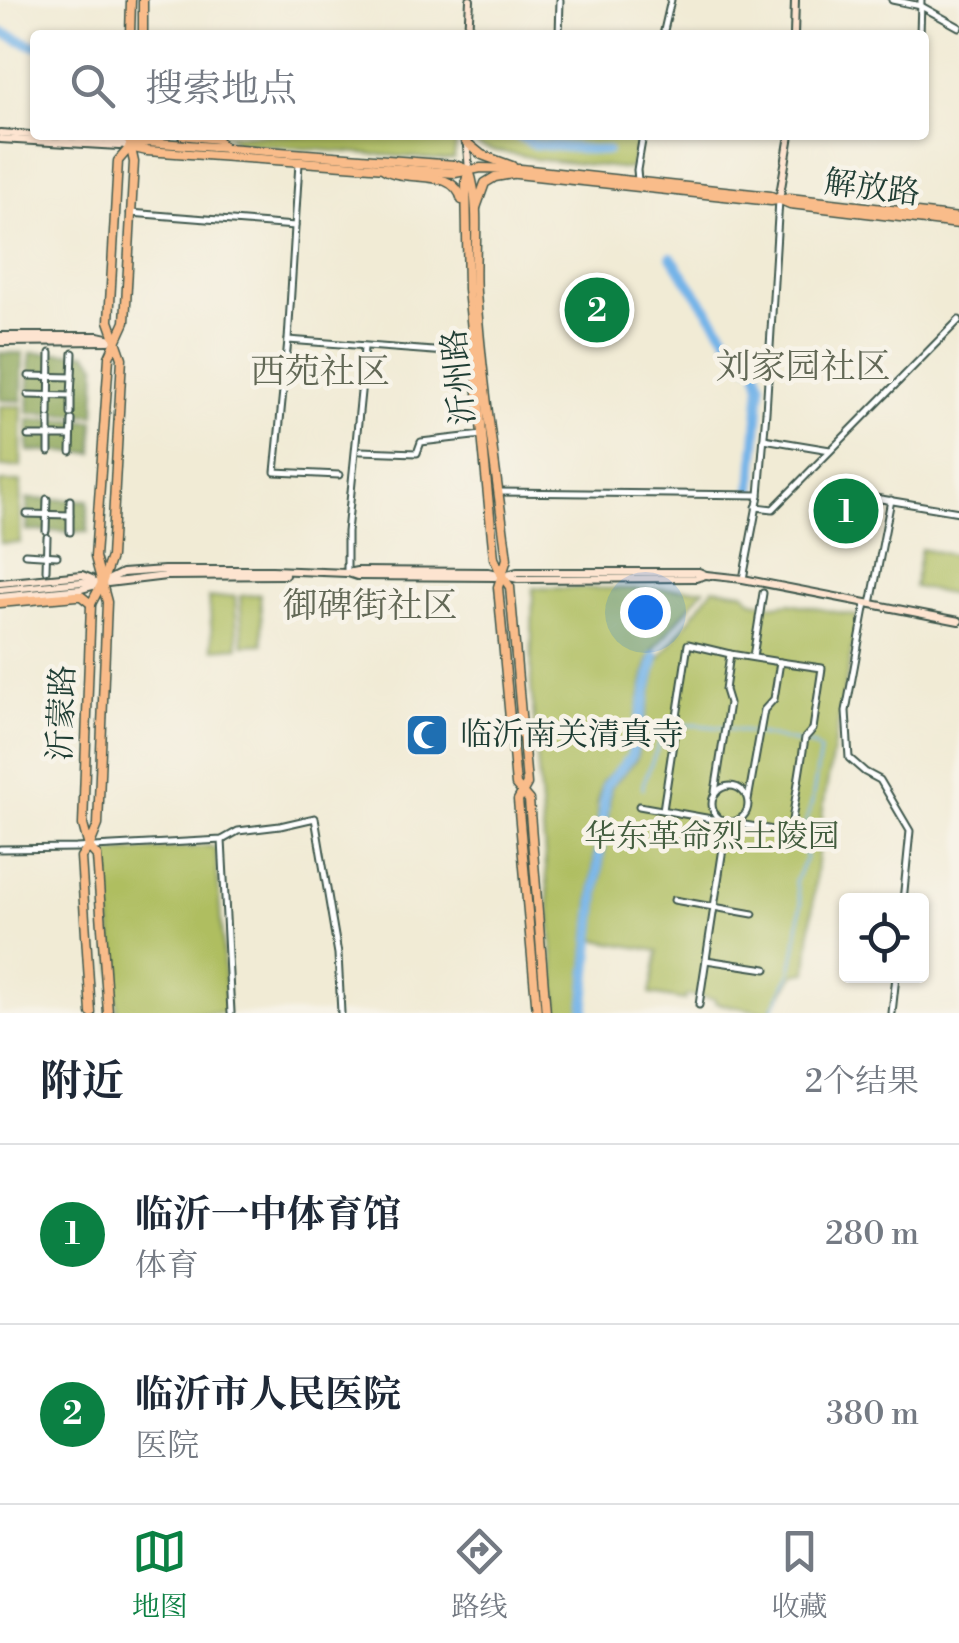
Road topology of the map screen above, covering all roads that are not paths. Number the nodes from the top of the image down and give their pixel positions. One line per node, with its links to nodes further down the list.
1 (131, 0): 10 (main road)
2 (143, 0): 11 (main road)
3 (470, 0): 12 (main road)
4 (560, 0): 13 (street)
5 (671, 0): 14 (street)
6 (795, 0): 15 (main road)
7 (892, 0): 8 (street)
8 (921, 3): 9 (street); 16 (street)
9 (959, 27)
10 (130, 30)
11 (143, 30)
12 (468, 30)
13 (558, 30)
14 (665, 30)
15 (794, 30)
16 (920, 30)
17 (0, 136): 18 (main road, 解放路); 19 (main road, 解放路)
18 (30, 137)
19 (30, 140)
20 (34, 140): 28 (main road, 解放路)
21 (108, 140): 28 (main road, 解放路)
22 (131, 140): 28 (main road, 沂蒙路)
23 (218, 140): 29 (main road)
24 (466, 140): 32 (main road, 沂州路)
25 (468, 140): 33 (main road)
26 (643, 140): 34 (street)
27 (789, 140): 35 (main road)
28 (130, 146): 29 (main road, 解放路); 30 (main road, 解放路); 36 (main road, 沂蒙路); 42 (main road, 沂蒙路)
29 (225, 149): 32 (main road, 解放路)
30 (300, 162): 31 (main road, 解放路); 39 (street)
31 (380, 167): 32 (main road, 解放路); 37 (main road)
32 (468, 170): 33 (main road, 解放路); 37 (main road, 沂州路)
33 (516, 171): 34 (main road, 解放路); 35 (main road, 解放路); 37 (main road)
34 (638, 180): 35 (main road, 解放路)
35 (779, 200): 38 (main road, 解放路); 58 (street)
36 (130, 212): 39 (street); 42 (main road, 沂蒙路)
37 (470, 215): 47 (main road, 沂州路); 65 (main road, 沂州路)
38 (959, 221)
39 (295, 226): 43 (street)
40 (959, 320): 59 (street)
41 (0, 339): 42 (main road)
42 (117, 340): 83 (main road, 沂蒙路); 83 (main road, 沂蒙路)
43 (288, 340): 44 (street); 63 (street)
44 (364, 346): 47 (street); 80 (street)
45 (50, 353): 49 (street)
46 (73, 353): 50 (street)
47 (473, 354): 54 (main road, 沂州路)
48 (29, 376): 49 (street)
49 (50, 376): 50 (street); 52 (street)
50 (72, 376): 53 (street)
51 (28, 395): 52 (street)
52 (50, 396): 53 (street); 56 (street)
53 (72, 396): 57 (street)
54 (482, 435): 60 (street); 81 (main road, 沂州路)
55 (28, 436): 56 (street)
56 (48, 436): 57 (street); 61 (street)
57 (71, 436): 62 (street)
58 (764, 439): 59 (street); 66 (street)
59 (830, 450): 70 (street)
60 (361, 451)
61 (48, 452)
62 (71, 452)
63 (339, 475)
64 (833, 491): 69 (street)
65 (499, 492): 66 (street); 81 (main road, 沂州路)
66 (759, 495): 70 (street)
67 (48, 499): 73 (street)
68 (70, 500): 74 (street)
69 (891, 500): 71 (street); 87 (street)
70 (756, 508): 82 (street)
71 (959, 512)
72 (27, 514): 73 (street)
73 (47, 514): 74 (street); 77 (street)
74 (70, 514): 75 (street)
75 (70, 532)
76 (26, 554): 77 (street)
77 (46, 555): 78 (street); 79 (street)
78 (57, 556)
79 (46, 570)
80 (347, 573): 81 (main road); 83 (main road)
81 (502, 576): 82 (main road); 93 (main road, 沂州路)
82 (743, 579): 87 (main road)
83 (102, 584): 84 (main road); 86 (main road, 沂蒙路); 99 (main road, 沂蒙路)
84 (0, 593): 86 (main road)
85 (763, 593): 90 (street)
86 (91, 604): 99 (main road, 沂蒙路)
87 (869, 604): 88 (main road); 101 (street)
88 (959, 621)
89 (730, 654): 90 (street); 92 (street); 96 (street)
90 (753, 658): 91 (street)
91 (780, 662): 94 (street); 97 (street)
92 (716, 792): 94 (street); 97 (street)
93 (522, 793): 113 (main road, 沂州路); 114 (main road, 沂州路)
94 (748, 800): 97 (street)
95 (639, 806): 96 (street)
96 (662, 810): 97 (street)
97 (728, 822): 103 (street)
98 (222, 840): 99 (street); 111 (street); 112 (street)
99 (90, 846): 100 (street); 109 (main road, 沂蒙路); 110 (main road, 沂蒙路)
100 (0, 849)
101 (903, 893)
102 (674, 900): 103 (street)
103 (714, 907): 104 (street); 105 (street)
104 (753, 914)
105 (706, 960): 106 (street); 108 (street)
106 (766, 969)
107 (895, 983): 115 (street)
108 (699, 1005)
109 (92, 1013)
110 (108, 1013)
111 (231, 1013)
112 (342, 1013)
113 (537, 1013)
114 (546, 1013)
115 (892, 1013)

